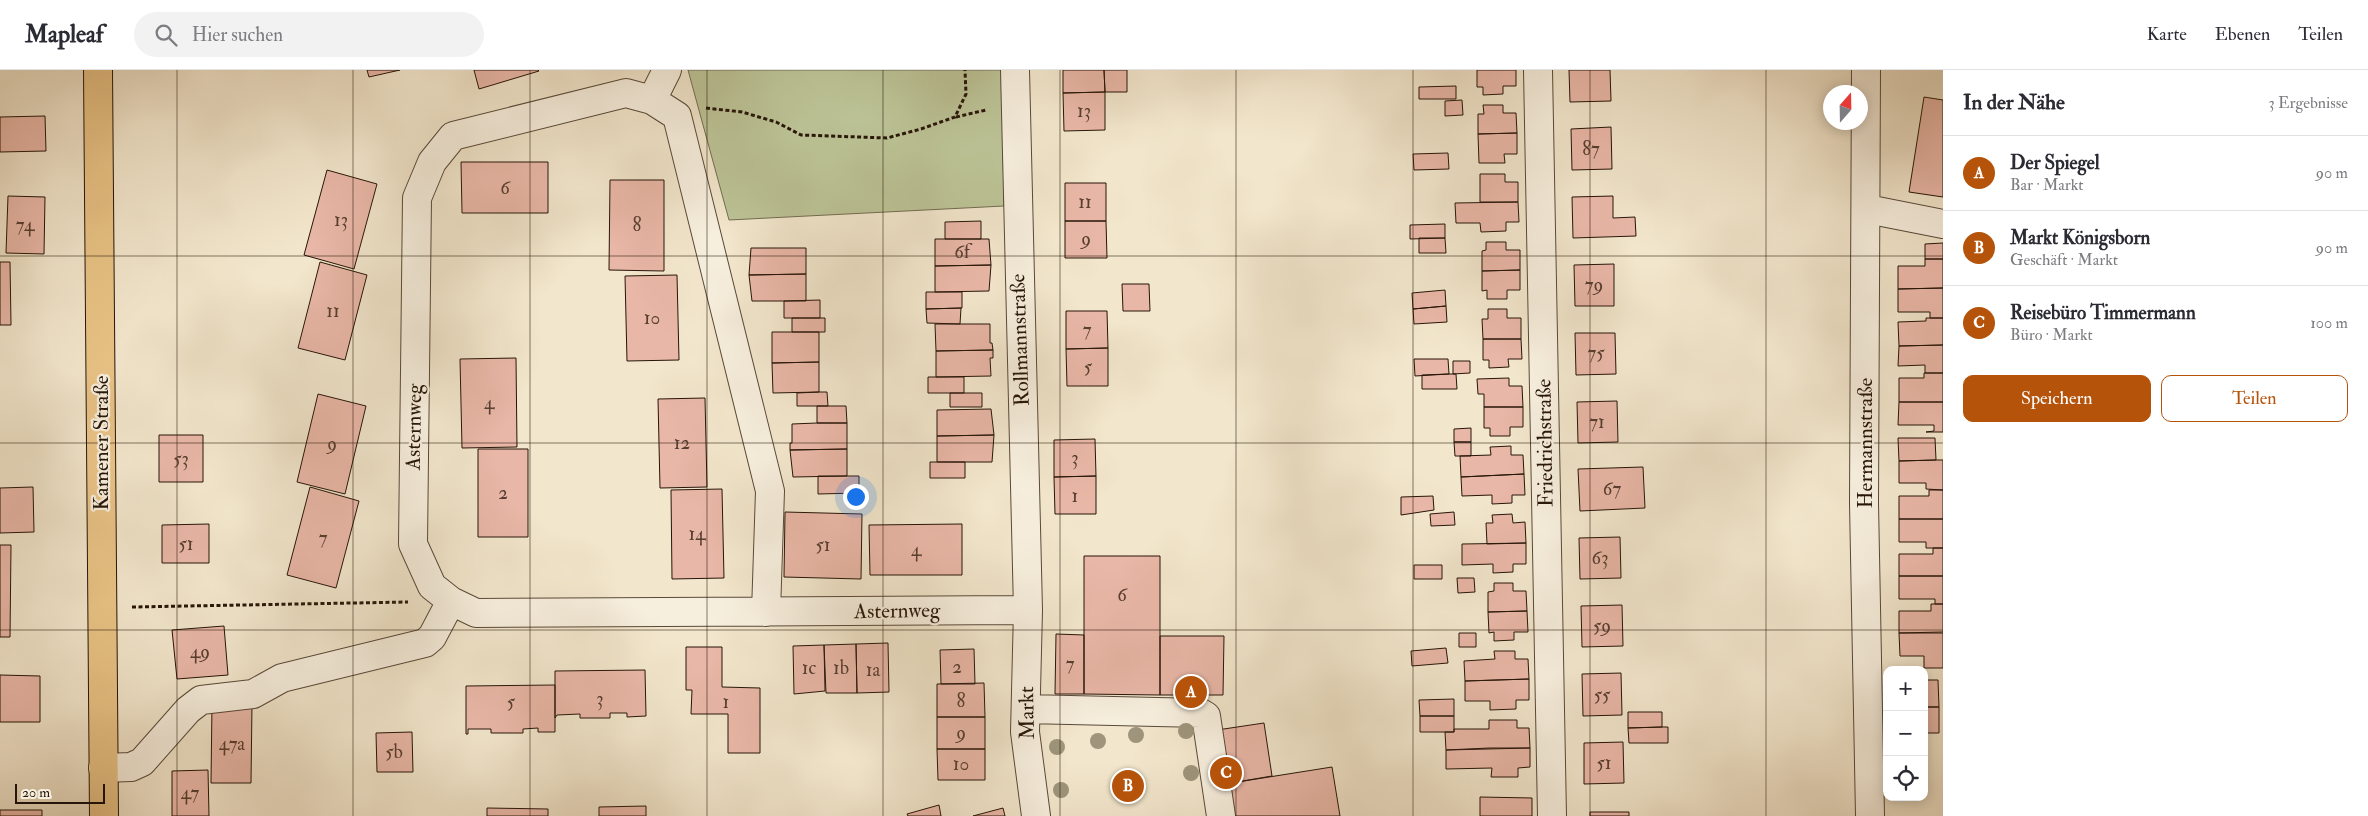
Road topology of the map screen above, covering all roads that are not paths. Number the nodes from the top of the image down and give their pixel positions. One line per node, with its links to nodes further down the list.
1 (98, 70): 13 (main road, Kamener Straße)
2 (667, 70): 6 (street)
3 (1016, 70): 10 (street, Rollmannstraße)
4 (1538, 70): 17 (street, Friedrichstraße)
5 (1866, 70): 7 (street, Hermannstraße)
6 (652, 100): 9 (street, Asternweg); 11 (street, Asternweg)
7 (1867, 209): 8 (street); 18 (street, Hermannstraße)
8 (1943, 224)
9 (441, 594): 11 (street, Asternweg); 13 (street)
10 (1028, 610): 11 (street, Asternweg); 12 (street, Markt)
11 (766, 612)
12 (1026, 709): 15 (street, Markt); 16 (street)
13 (103, 768): 14 (main road, Kamener Straße)
14 (104, 816)
15 (1036, 816)
16 (1221, 816)
17 (1552, 816)
18 (1870, 816)

